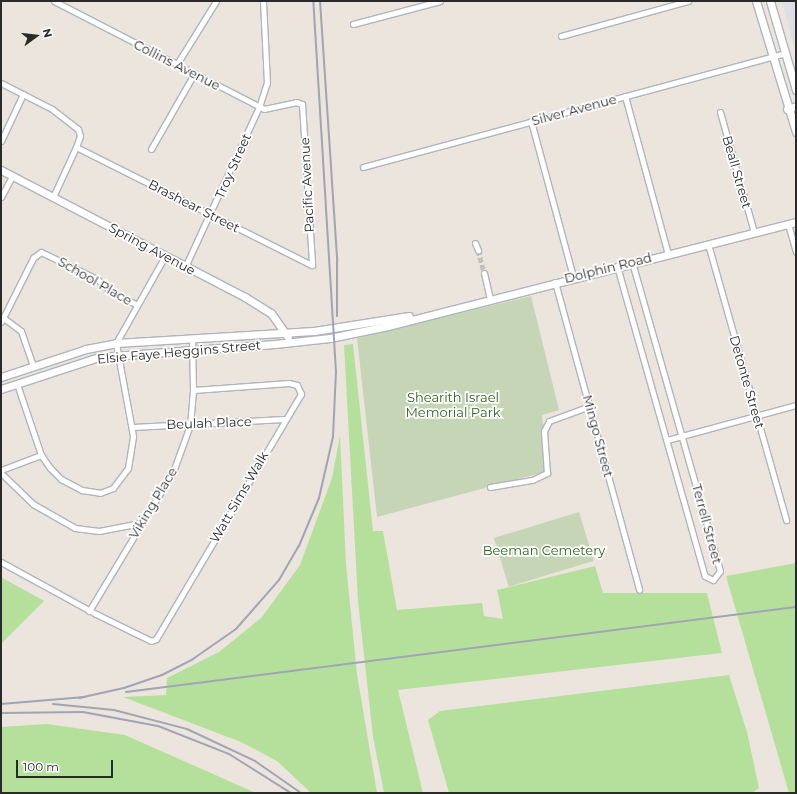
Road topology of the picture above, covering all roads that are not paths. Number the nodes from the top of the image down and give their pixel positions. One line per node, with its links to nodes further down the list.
1 (54, 1): 12 (street, Collins Avenue)
2 (216, 1): 12 (street)
3 (263, 1): 20 (street, Troy Street)
4 (440, 1): 8 (street)
5 (688, 1): 9 (street)
6 (756, 1): 11 (main road)
7 (770, 1): 10 (main road)
8 (353, 24)
9 (562, 36)
10 (785, 53): 11 (street, Silver Avenue); 15 (main road)
11 (772, 57): 17 (street, Silver Avenue); 21 (main road)
12 (177, 64): 13 (street, Collins Avenue)
13 (194, 74): 20 (street, Collins Avenue); 27 (street)
14 (1, 82): 16 (street)
15 (796, 90)
16 (23, 94): 25 (street); 26 (street)
17 (625, 96): 23 (street, Silver Avenue); 41 (street)
18 (302, 106): 20 (street, Collins Avenue); 44 (street, Pacific Avenue)
19 (796, 106): 21 (main road)
20 (259, 107): 33 (street, Troy Street)
21 (787, 109): 24 (main road)
22 (720, 112): 36 (street, Beall Street)
23 (531, 121): 28 (street, Silver Avenue); 48 (street)
24 (796, 132)
25 (1, 141)
26 (76, 147): 32 (street); 33 (street, Brashear Street)
27 (151, 149)
28 (363, 166)
29 (1, 170): 30 (main road, Spring Avenue)
30 (12, 176): 31 (street); 32 (main road, Spring Avenue)
31 (1, 197)
32 (53, 197): 42 (main road, Spring Avenue)
33 (212, 214): 44 (street, Brashear Street); 46 (street, Troy Street)
34 (796, 222): 35 (main road, Dolphin Road)
35 (788, 224): 36 (main road, Dolphin Road); 40 (street)
36 (754, 232): 38 (main road, Dolphin Road)
37 (475, 243): 39 (street)
38 (708, 244): 41 (main road, Dolphin Road); 67 (street, Detonte Street)
39 (478, 250)
40 (796, 252)
41 (668, 254): 43 (main road, Dolphin Road)
42 (165, 256): 46 (main road, Spring Avenue); 51 (street)
43 (632, 262): 45 (main road, Dolphin Road); 71 (street, Terrell Street)
44 (312, 264)
45 (617, 266): 48 (main road, Dolphin Road); 72 (street, Terrell Street)
46 (186, 267): 54 (main road, Spring Avenue)
47 (484, 274): 50 (street)
48 (573, 277): 49 (main road, Dolphin Road)
49 (555, 282): 50 (main road, Dolphin Road); 66 (street, Mingo Street)
50 (490, 298): 52 (main road, Dolphin Road)
51 (138, 305): 53 (street, School Place); 56 (street)
52 (421, 316): 54 (main road, Dolphin Road); 57 (main road, Dolphin Road)
53 (3, 320): 60 (street)
54 (287, 333): 55 (main road, Elsie Faye Heggins Street); 57 (main road, Spring Avenue)
55 (192, 338): 56 (main road, Elsie Faye Heggins Street); 58 (street, Viking Place)
56 (116, 343): 59 (street); 60 (main road, Elsie Faye Heggins Street)
57 (290, 343): 58 (main road, Elsie Faye Heggins Street)
58 (192, 350): 59 (main road, Elsie Faye Heggins Street); 64 (street, Viking Place)
59 (117, 354): 62 (main road, Elsie Faye Heggins Street); 70 (street)
60 (33, 366): 61 (main road, Elsie Faye Heggins Street)
61 (1, 377)
62 (17, 384): 63 (main road, Elsie Faye Heggins Street); 73 (street)
63 (1, 389)
64 (193, 390): 68 (street, Watt Sims Walk); 69 (street, Viking Place)
65 (796, 405): 67 (street)
66 (590, 406): 75 (street); 79 (street, Mingo Street)
67 (757, 416): 71 (street); 76 (street, Detonte Street)
68 (284, 419): 69 (street, Beulah Place); 80 (street, Watt Sims Walk)
69 (190, 425): 70 (street, Beulah Place); 77 (street, Viking Place)
70 (133, 427): 73 (street)
71 (683, 437): 72 (street); 72 (street, Terrell Street)
72 (667, 440)
73 (41, 455): 74 (street)
74 (1, 472): 77 (street)
75 (490, 487)
76 (786, 520)
77 (140, 523): 80 (street, Viking Place)
78 (1, 562): 80 (street)
79 (639, 590)
80 (91, 612)

